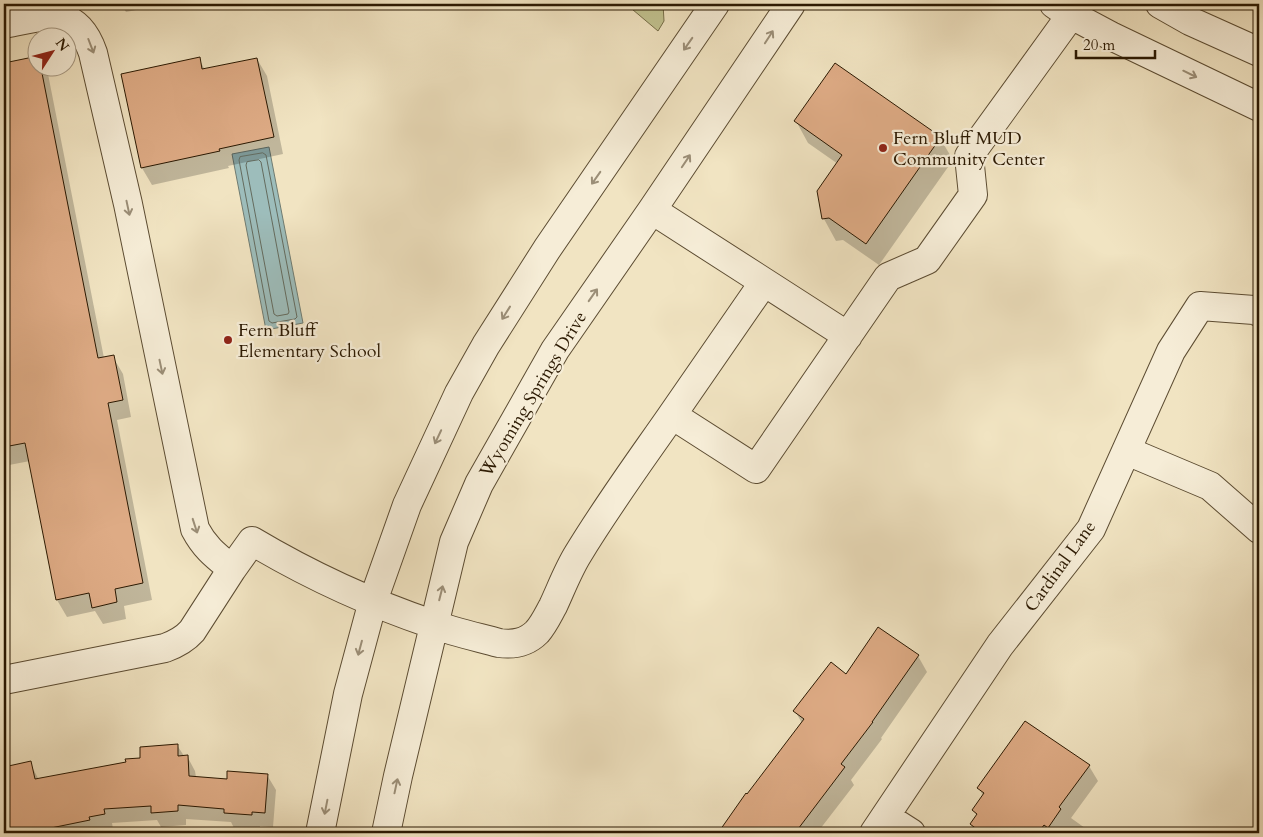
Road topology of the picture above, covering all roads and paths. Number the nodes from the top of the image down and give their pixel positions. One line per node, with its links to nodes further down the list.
1 (715, 4): 16 (street, one-way to 16)
2 (791, 4): 8 (street, Wyoming Springs Drive, one-way to 2)
3 (1160, 4): 6 (street)
4 (1062, 9): 7 (street, one-way to 7); 11 (street)
5 (4, 24): 15 (street, one-way to 15)
6 (1259, 52)
7 (1259, 107)
8 (652, 210): 9 (street); 17 (street, Wyoming Springs Drive, one-way to 8)
9 (764, 282): 11 (street); 12 (street)
10 (1259, 312): 13 (street, Cardinal Lane)
11 (848, 336): 12 (street)
12 (672, 415): 17 (street)
13 (1127, 451): 14 (street); 19 (street, Cardinal Lane)
14 (1259, 529)
15 (232, 569): 16 (street); 18 (street)
16 (373, 601): 17 (street); 20 (street, one-way to 20)
17 (434, 625): 21 (street, Wyoming Springs Drive, one-way to 17)
18 (4, 680)
19 (880, 825): 22 (street)
20 (320, 833)
21 (386, 833)
22 (911, 833)

